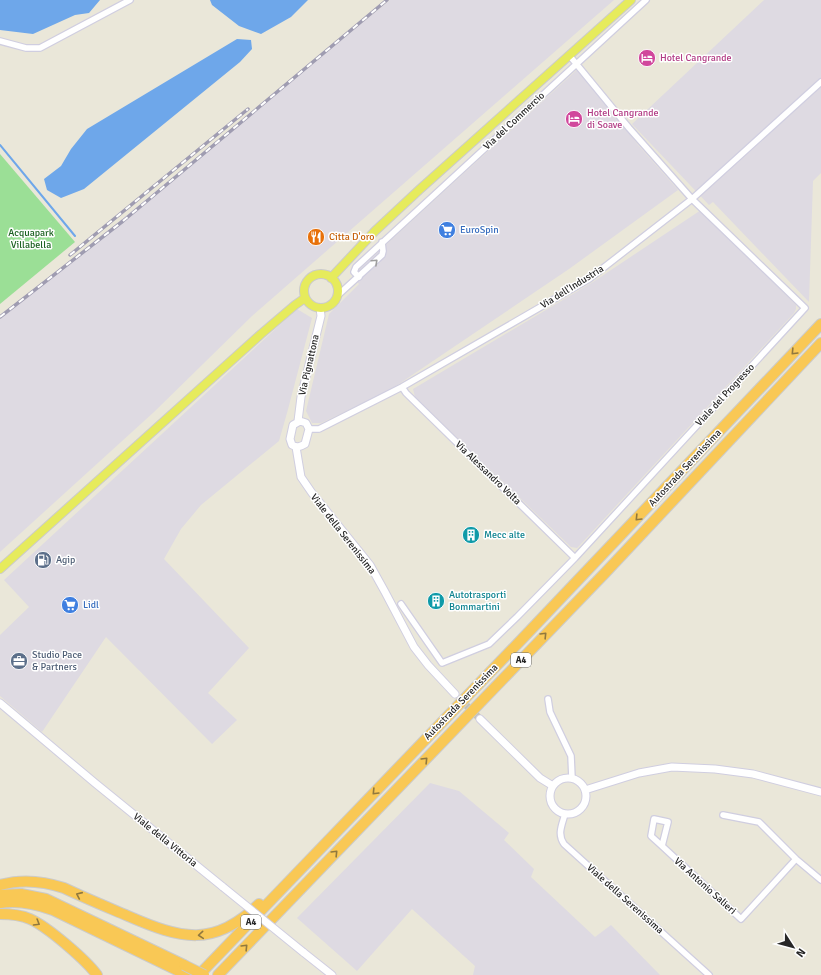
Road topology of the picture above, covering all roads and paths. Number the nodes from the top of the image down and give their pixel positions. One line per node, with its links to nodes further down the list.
1 (130, 0): 4 (street)
2 (630, 0): 5 (main road)
3 (646, 0): 6 (street, Via del Commercio)
4 (0, 41)
5 (569, 55): 6 (street, Viale del Progresso); 11 (main road)
6 (576, 63): 8 (street, Viale del Progresso); 9 (street, Via del Commercio)
7 (821, 82): 8 (street, Via dell'Industria)
8 (692, 199): 17 (street, Via dell'Industria); 21 (street, Viale del Progresso)
9 (382, 242): 10 (street, one-way to 9); 10 (street, Via del Commercio)
10 (359, 277): 12 (street)
11 (331, 278): 12 (main road); 13 (main road)
12 (337, 296): 14 (main road)
13 (305, 298): 14 (main road); 22 (main road)
14 (320, 308): 18 (street, Via Pignattona)
15 (821, 324): 36 (highway, Autostrada Serenissima / A4, one-way to 36)
16 (821, 343): 43 (highway, Autostrada Serenissima / A4, one-way to 16)
17 (402, 387): 19 (street, Via dell'Industria); 21 (street, Via Alessandro Volta)
18 (298, 421): 19 (street); 20 (street)
19 (309, 429): 20 (street)
20 (296, 447): 24 (street, Viale della Serenissima)
21 (575, 558): 23 (street, Viale del Progresso)
22 (0, 569)
23 (401, 604)
24 (455, 694)
25 (548, 699): 28 (street)
26 (0, 703): 47 (street, Viale della Vittoria, bridge)
27 (480, 719): 29 (street)
28 (572, 778): 29 (street); 30 (street)
29 (553, 786): 32 (street)
30 (586, 790): 31 (street); 32 (street)
31 (821, 792)
32 (565, 814): 48 (street, Viale della Serenissima)
33 (723, 815): 35 (street)
34 (662, 846): 34 (street, Via Antonio Salieri); 35 (street, Via Antonio Salieri)
35 (796, 859): 37 (street)
36 (302, 868): 38 (highway, one-way to 38); 45 (highway, Autostrada Serenissima / A4)
37 (821, 880)
38 (0, 885)
39 (0, 895): 42 (highway)
40 (0, 904): 42 (highway)
41 (0, 914): 44 (highway, one-way to 44)
42 (183, 971): 46 (highway, bridge)
43 (221, 972)
44 (97, 975)
45 (199, 975)
46 (204, 975)
47 (332, 975)
48 (709, 975)

